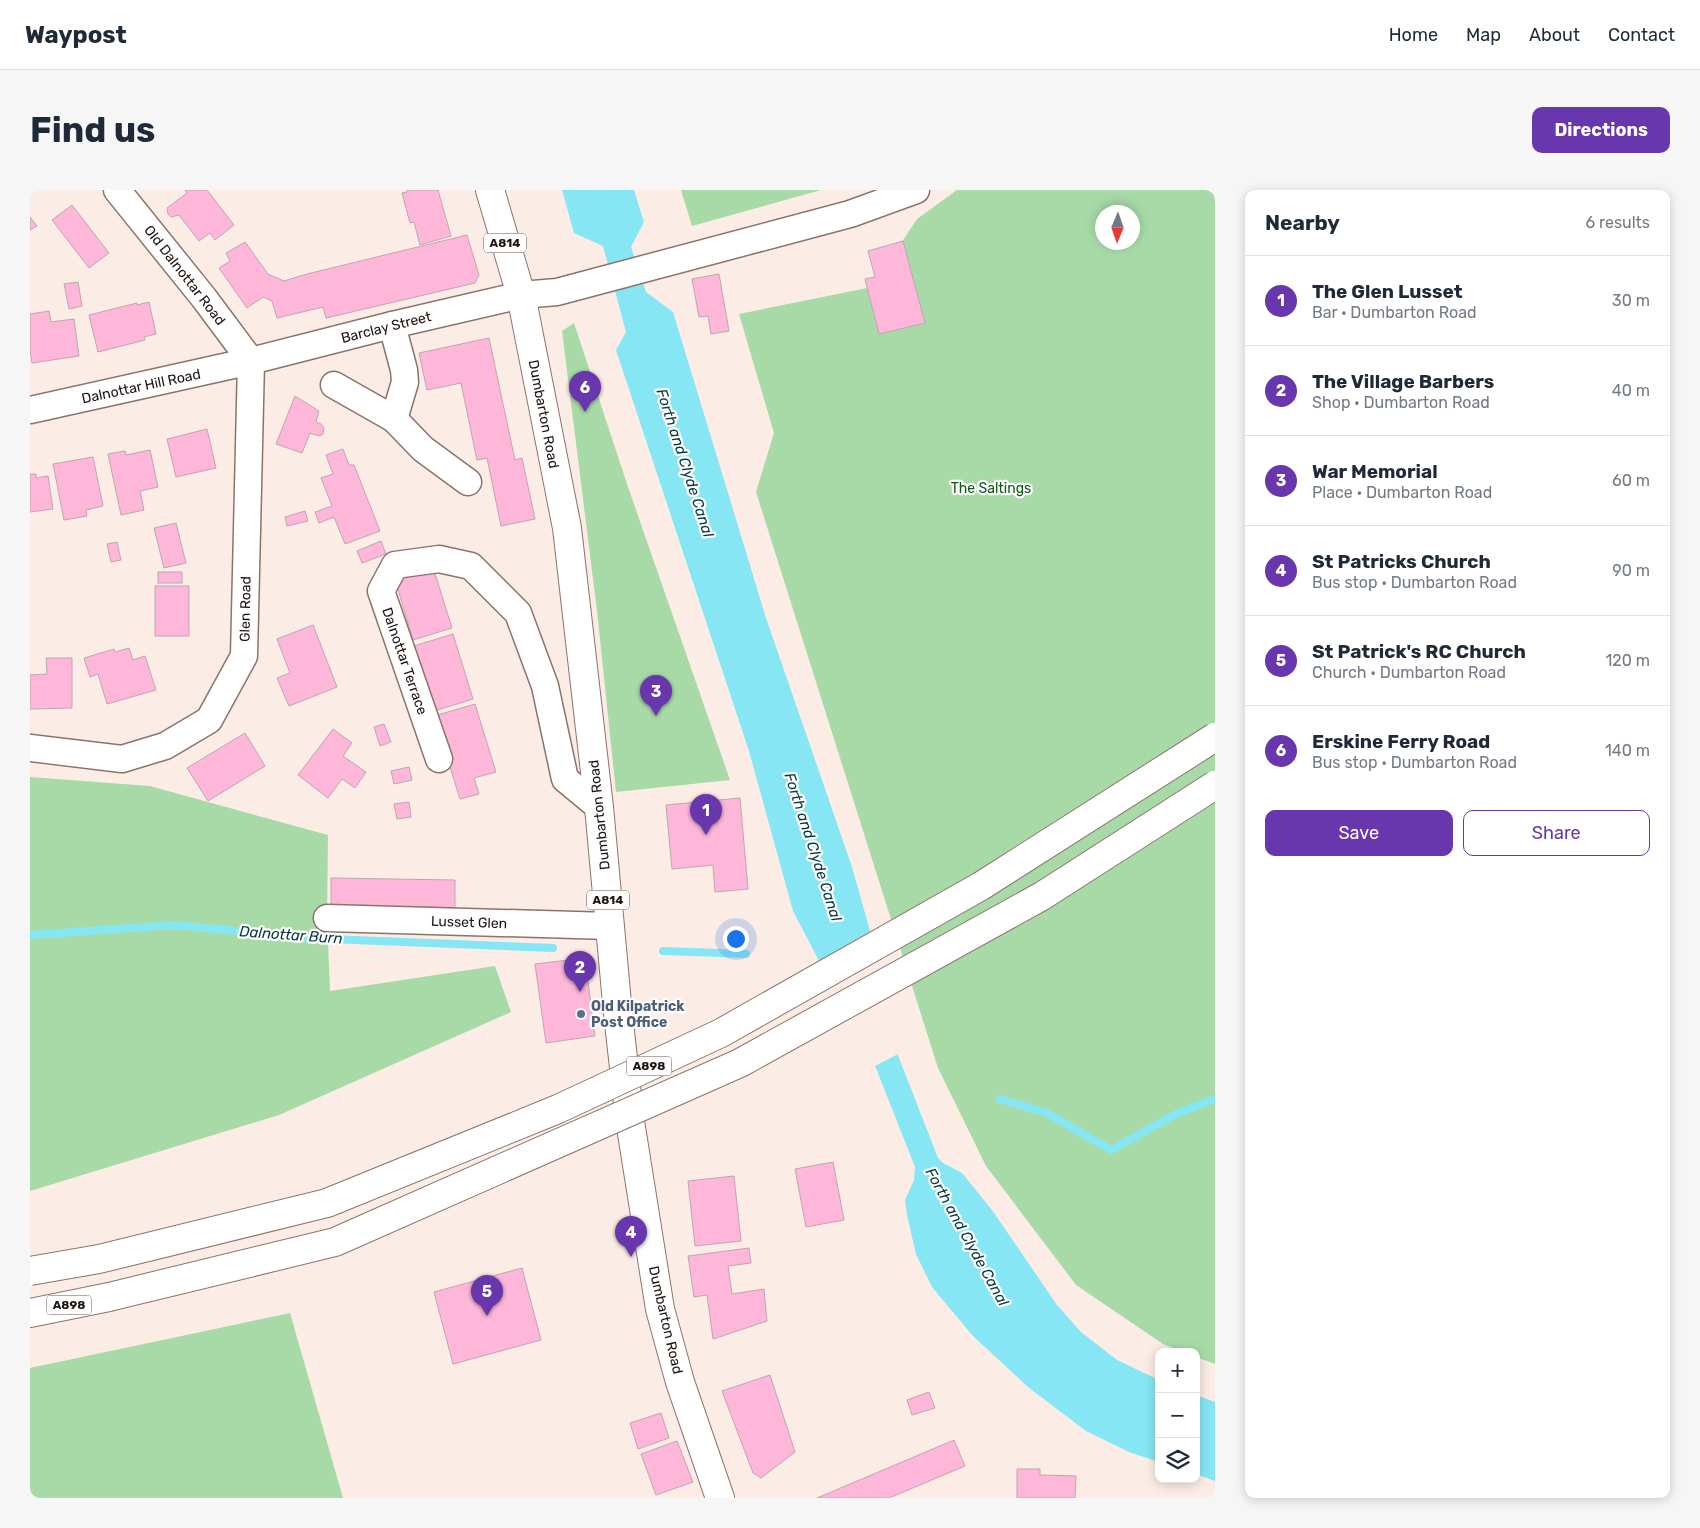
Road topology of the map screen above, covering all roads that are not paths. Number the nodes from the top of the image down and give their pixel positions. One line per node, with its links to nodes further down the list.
1 (117, 190): 6 (street, Old Dalnottar Road)
2 (490, 190): 4 (main road, Dumbarton Road / A814)
3 (916, 190): 4 (street, Barclay Street)
4 (521, 295): 5 (street, Barclay Street); 15 (main road, Dumbarton Road / A814)
5 (392, 325): 6 (street, Barclay Street); 9 (street)
6 (251, 361): 8 (street, Dalnottar Hill Road); 12 (street, Glen Road)
7 (334, 384): 9 (street)
8 (30, 410)
9 (394, 419): 10 (street)
10 (468, 482)
11 (1215, 737): 18 (main road, A898, bridge)
12 (30, 748)
13 (439, 759): 15 (street, Dalnottar Terrace)
14 (1215, 785): 19 (main road, A898, bridge)
15 (600, 807): 17 (main road, Dumbarton Road / A814)
16 (327, 918): 17 (street, Lusset Glen)
17 (610, 926): 20 (main road, Dumbarton Road / A814)
18 (30, 1272)
19 (30, 1313)
20 (720, 1498)

